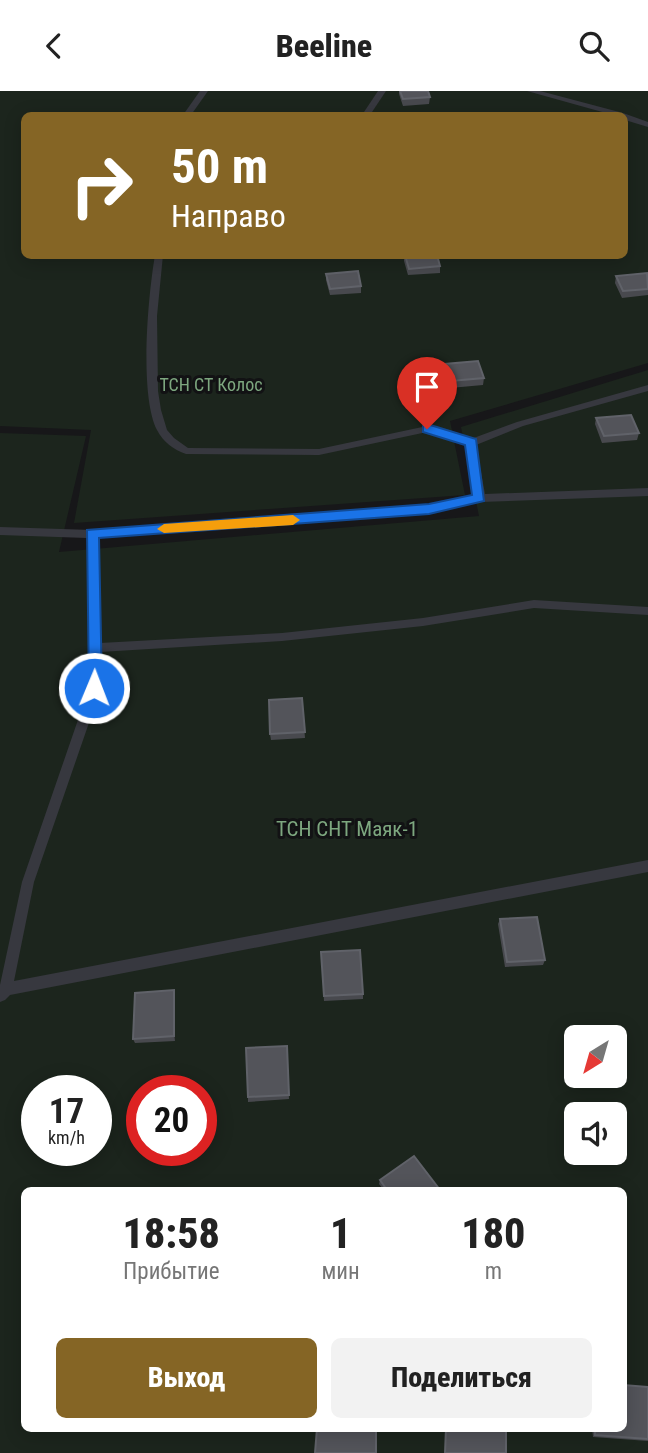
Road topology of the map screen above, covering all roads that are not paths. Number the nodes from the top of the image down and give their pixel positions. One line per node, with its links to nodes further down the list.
1 (204, 91): 4 (lane)
2 (383, 91): 5 (lane)
3 (531, 91): 6 (lane)
4 (189, 112)
5 (368, 112)
6 (608, 112)
7 (628, 118): 8 (lane)
8 (648, 125)
9 (159, 259): 11 (lane)
10 (648, 388): 11 (lane)
11 (471, 443): 13 (lane)
12 (648, 492): 13 (lane)
13 (480, 498): 15 (lane)
14 (0, 531): 15 (lane)
15 (92, 534): 17 (lane)
16 (648, 611): 17 (lane)
17 (95, 648): 19 (lane)
18 (648, 866): 19 (lane)
19 (3, 993)

